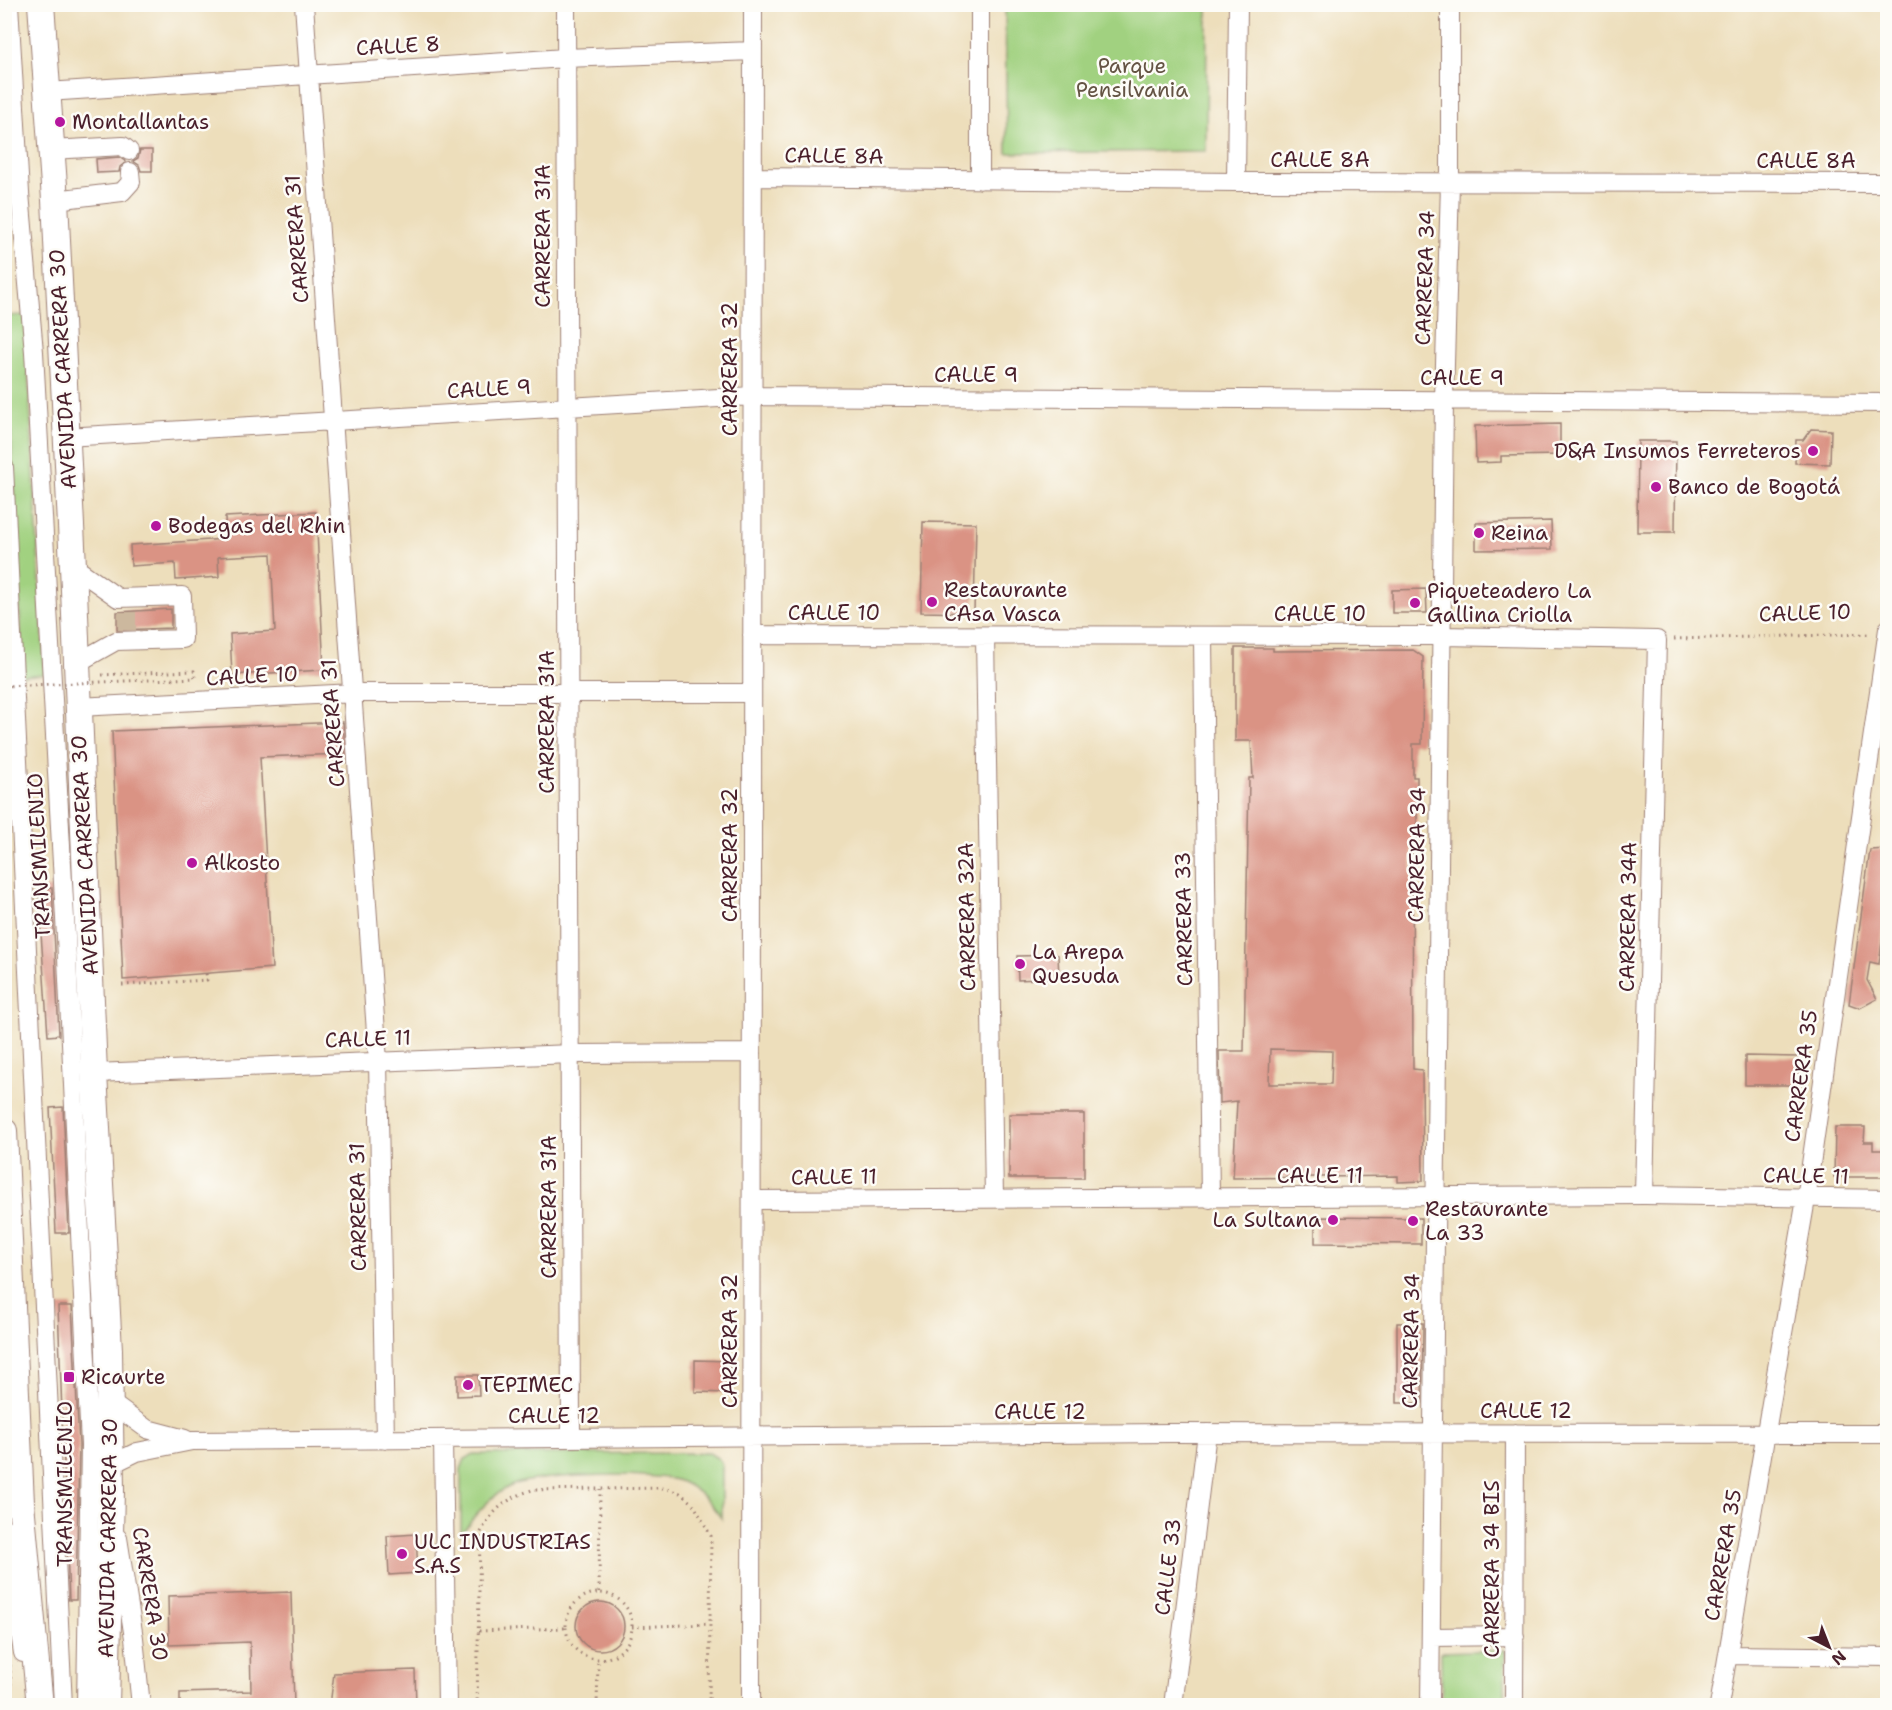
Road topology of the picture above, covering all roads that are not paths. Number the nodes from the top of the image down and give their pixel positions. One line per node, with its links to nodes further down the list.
1 (9, 4): 76 (street, TRANSMILENIO)
2 (304, 4): 11 (street, CARRERA 31)
3 (566, 4): 10 (street, CARRERA 31A)
4 (753, 4): 9 (street, CARRERA 32)
5 (980, 4): 17 (street)
6 (1238, 4): 18 (street)
7 (1450, 4): 19 (street, CARRERA 34)
8 (42, 12): 12 (highway, AVENIDA CARRERA 30)
9 (753, 51): 10 (street, CALLE 8); 16 (street, CARRERA 32)
10 (565, 58): 11 (street, CALLE 8); 25 (street, CARRERA 31A)
11 (307, 74): 12 (street, CALLE 8); 26 (street, CARRERA 31)
12 (47, 92): 13 (highway, AVENIDA CARRERA 30)
13 (51, 150): 14 (street); 21 (highway, AVENIDA CARRERA 30)
14 (129, 151)
15 (130, 172): 21 (street)
16 (753, 177): 17 (street, CALLE 8A); 22 (street, CARRERA 32)
17 (980, 180): 18 (street, CALLE 8A)
18 (1236, 182): 19 (street, CALLE 8A)
19 (1450, 183): 20 (street, CALLE 8A); 23 (street, CARRERA 34)
20 (1887, 183)
21 (55, 200): 27 (highway, AVENIDA CARRERA 30)
22 (752, 396): 23 (street, CALLE 9); 25 (street, CALLE 9); 31 (street, CARRERA 32)
23 (1444, 400): 24 (street, CALLE 9); 33 (street, CARRERA 34)
24 (1887, 403)
25 (567, 407): 26 (street, CALLE 9); 38 (street, CARRERA 31A)
26 (333, 421): 27 (street, CALLE 9); 37 (street, CARRERA 31)
27 (66, 437): 29 (highway, AVENIDA CARRERA 30)
28 (4, 467): 75 (street, TRANSMILENIO)
29 (74, 566): 36 (highway, AVENIDA CARRERA 30); 36 (street)
30 (1887, 632): 50 (street, CARRERA 35)
31 (752, 635): 32 (street, CALLE 10); 39 (street, CARRERA 32)
32 (985, 636): 34 (street, CALLE 10); 48 (street, CARRERA 32A)
33 (1443, 636): 34 (street, CALLE 10); 35 (street, CALLE 10); 47 (street, CARRERA 34)
34 (1203, 638): 49 (street, CARRERA 33)
35 (1657, 640): 46 (street, CARRERA 34A)
36 (77, 663): 40 (highway, AVENIDA CARRERA 30)
37 (354, 693): 38 (street, CALLE 10); 40 (street, CALLE 10); 43 (street, CARRERA 31)
38 (569, 693): 39 (street, CALLE 10); 42 (street, CARRERA 31A)
39 (752, 693): 41 (street, CARRERA 32)
40 (78, 707): 44 (highway, AVENIDA CARRERA 30)
41 (752, 1053): 42 (street, CALLE 11); 52 (street, CARRERA 32)
42 (572, 1054): 43 (street, CALLE 11); 60 (street, CARRERA 31A)
43 (378, 1061): 44 (street, CALLE 11); 62 (street, CARRERA 31)
44 (94, 1073): 53 (highway, AVENIDA CARRERA 30)
45 (4, 1131): 67 (highway)
46 (1644, 1195): 47 (street, CALLE 11); 50 (street, CALLE 11)
47 (1435, 1197): 49 (street, CALLE 11); 55 (street, CARRERA 34)
48 (994, 1198): 49 (street, CALLE 11); 52 (street, CALLE 11)
49 (1210, 1199)
50 (1806, 1199): 51 (street, CALLE 11); 57 (street, CARRERA 35)
51 (1887, 1199)
52 (753, 1200): 59 (street, CARRERA 32)
53 (110, 1402): 63 (street, CALLE 12); 64 (highway, AVENIDA CARRERA 30)
54 (1207, 1433): 55 (street, CALLE 12); 59 (street, CALLE 12); 81 (street, CALLE 33)
55 (1432, 1433): 56 (street, CALLE 12); 70 (street, CARRERA 34)
56 (1515, 1433): 57 (street, CALLE 12); 69 (street, CARRERA 34 BIS)
57 (1767, 1434): 58 (street, CALLE 12); 71 (street, CARRERA 35)
58 (1887, 1434)
59 (753, 1437): 60 (street, CALLE 12); 80 (street, CARRERA 32)
60 (571, 1438): 61 (street, CALLE 12)
61 (443, 1439): 62 (street, CALLE 12); 79 (street)
62 (385, 1440): 63 (street, CALLE 12)
63 (192, 1441): 64 (street, CALLE 12)
64 (110, 1465): 66 (highway, AVENIDA CARRERA 30)
65 (4, 1478): 67 (street)
66 (111, 1491): 77 (highway, AVENIDA CARRERA 30); 78 (street, CARRERA 30)
67 (21, 1503): 74 (highway)
68 (4, 1528): 73 (street)
69 (1515, 1636): 70 (street); 83 (street, CARRERA 34 BIS)
70 (1431, 1637): 82 (street, CARRERA 34)
71 (1728, 1655): 72 (street); 84 (street, CARRERA 35)
72 (1887, 1657)
73 (29, 1706)
74 (40, 1706)
75 (63, 1706)
76 (86, 1706)
77 (106, 1706)
78 (141, 1706)
79 (447, 1706)
80 (751, 1706)
81 (1173, 1706)
82 (1430, 1706)
83 (1515, 1706)
84 (1719, 1706)

